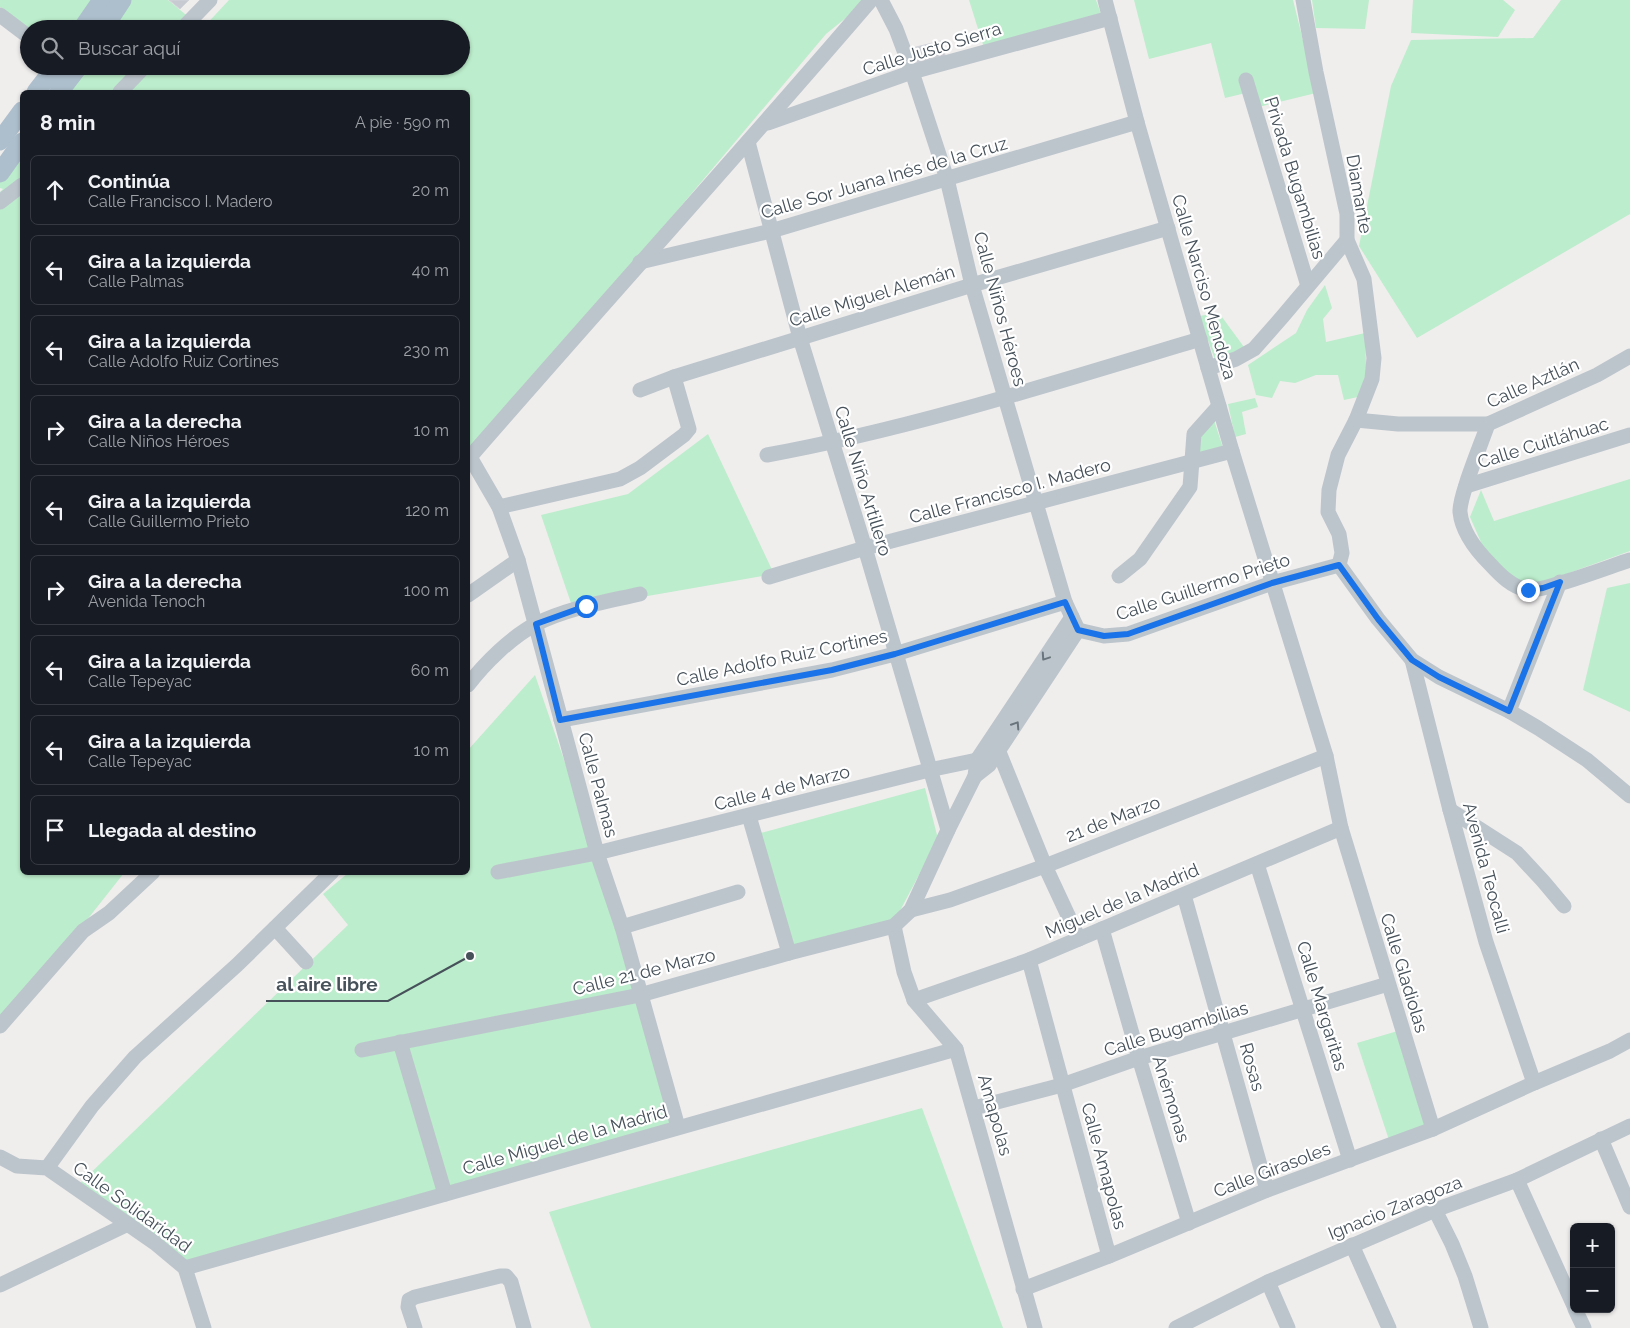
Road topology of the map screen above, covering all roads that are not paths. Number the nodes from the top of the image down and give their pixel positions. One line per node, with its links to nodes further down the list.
1 (102, 0): 10 (main road)
2 (122, 0): 11 (main road)
3 (210, 0): 12 (street)
4 (871, 0): 24 (street)
5 (881, 0): 14 (street, Calle Niños Héroes)
6 (1105, 0): 9 (street, Calle Narciso Mendoza)
7 (1303, 0): 34 (street, Diamante)
8 (0, 15): 13 (street)
9 (1110, 18): 14 (street, Calle Justo Sierra); 23 (street, Calle Narciso Mendoza)
10 (88, 20)
11 (109, 20)
12 (191, 20)
13 (20, 30)
14 (912, 72): 24 (street, Calle Justo Sierra); 29 (street, Calle Niños Héroes)
15 (49, 75): 19 (main road)
16 (72, 75): 20 (main road)
17 (137, 75): 21 (street)
18 (1246, 80): 37 (street, Privada Bugambilias)
19 (38, 90)
20 (61, 90)
21 (122, 90)
22 (20, 114): 25 (main road)
23 (1137, 122): 29 (street, Calle Sor Juana Inés de la Cruz); 32 (street, Calle Narciso Mendoza)
24 (766, 124): 26 (street)
25 (0, 141)
26 (748, 142): 33 (street, Calle Niño Artillero); 35 (street)
27 (20, 145): 28 (main road)
28 (0, 173)
29 (947, 179): 33 (street, Calle Sor Juana Inés de la Cruz); 36 (street, Calle Niños Héroes)
30 (20, 187): 31 (street)
31 (0, 202)
32 (1168, 228): 36 (street, Calle Miguel Alemán); 39 (street, Calle Narciso Mendoza)
33 (771, 231): 35 (street, Calle Sor Juana Inés de la Cruz); 38 (street, Calle Niño Artillero)
34 (1347, 240): 37 (street); 46 (street, Diamante)
35 (640, 262): 55 (street, Calle Palmas)
36 (972, 285): 38 (street, Calle Miguel Alemán); 44 (street, Calle Niños Héroes)
37 (1308, 286): 41 (street)
38 (800, 338): 42 (street, Calle Miguel Alemán); 49 (street, Calle Niño Artillero)
39 (1200, 339): 41 (street, Calle Narciso Mendoza); 44 (street)
40 (1630, 356): 47 (street, Calle Aztlán)
41 (1208, 368): 45 (street, Calle Narciso Mendoza)
42 (674, 377): 43 (street, Calle Miguel Alemán); 55 (street)
43 (640, 390)
44 (1005, 398): 49 (street); 54 (street, Calle Niños Héroes)
45 (1219, 406): 50 (street, Calle Narciso Mendoza); 52 (street)
46 (1356, 420): 47 (street, Calle Aztlán); 59 (street, Diamante)
47 (1488, 424): 53 (street)
48 (1630, 435): 53 (street, Calle Cuitláhuac)
49 (833, 443): 51 (street); 56 (street, Calle Niño Artillero)
50 (1232, 451): 52 (street, Calle Francisco I. Madero); 63 (street, Calle Narciso Mendoza)
51 (767, 454)
52 (1193, 462): 54 (street, Calle Francisco I. Madero); 61 (street)
53 (1466, 486): 62 (street)
54 (1037, 504): 56 (street, Calle Francisco I. Madero); 66 (street, Calle Niños Héroes)
55 (499, 507): 57 (street, Calle Palmas)
56 (864, 548): 60 (street, Calle Francisco I. Madero); 69 (street, Calle Niño Artillero)
57 (518, 560): 64 (street); 67 (street, Calle Palmas)
58 (1630, 560): 62 (street)
59 (1339, 565): 63 (street, Calle Guillermo Prieto); 70 (street)
60 (769, 576)
61 (1118, 576)
62 (1560, 582): 72 (street)
63 (1272, 583): 68 (street, Calle Guillermo Prieto); 75 (street, Calle Narciso Mendoza)
64 (470, 594)
65 (640, 594): 67 (street)
66 (1065, 602): 68 (street, Calle Niños Héroes); 69 (street, Calle Adolfo Ruiz Cortines)
67 (536, 624): 71 (street); 73 (street, Calle Palmas)
68 (1075, 624): 74 (street, one-way to 68); 76 (street, one-way to 76)
69 (895, 654): 73 (street, Calle Adolfo Ruiz Cortines); 77 (street, Calle Niño Artillero)
70 (1412, 660): 72 (street); 80 (street, Avenida Teocalli)
71 (470, 682)
72 (1509, 711): 79 (street)
73 (560, 720): 84 (street, Calle Palmas)
74 (999, 752): 78 (street); 86 (street)
75 (1326, 756): 82 (street); 86 (street, 21 de Marzo)
76 (977, 760): 77 (street, Calle 4 de Marzo); 78 (street)
77 (929, 770): 81 (street, Calle 4 de Marzo); 83 (street, Calle Niño Artillero)
78 (976, 776): 83 (street)
79 (1630, 796)
80 (1450, 810): 92 (street); 113 (street, Avenida Teocalli)
81 (749, 816): 84 (street, Calle 4 de Marzo); 99 (street)
82 (1340, 828): 85 (street, Miguel de la Madrid); 102 (street, Calle Gladiolas)
83 (948, 830): 93 (street)
84 (597, 853): 87 (street, Calle 4 de Marzo); 95 (street, Calle Palmas)
85 (1257, 864): 91 (street, Miguel de la Madrid); 105 (street, Calle Margaritas)
86 (1045, 866): 93 (street, 21 de Marzo); 98 (street)
87 (498, 872)
88 (150, 875): 106 (street)
89 (329, 875): 96 (street)
90 (738, 892): 95 (street)
91 (1184, 896): 97 (street, Miguel de la Madrid); 107 (street, Rosas)
92 (1564, 906)
93 (911, 910): 94 (street)
94 (894, 926): 99 (street, Calle 21 de Marzo); 104 (street, Amapolas)
95 (622, 927): 103 (street, Calle Palmas)
96 (275, 928): 101 (street); 122 (street)
97 (1102, 929): 98 (street, Miguel de la Madrid); 112 (street, Anémonas)
98 (1079, 939): 100 (street, Miguel de la Madrid)
99 (789, 953): 103 (street, Calle 21 de Marzo)
100 (1029, 960): 104 (street, Miguel de la Madrid); 114 (street, Calle Amapolas)
101 (306, 962)
102 (1388, 984): 105 (street, Calle Bugambilias); 118 (street, Calle Gladiolas)
103 (640, 995): 109 (street, Calle 21 de Marzo); 117 (street, Calle Palmas)
104 (914, 1000): 110 (street, Amapolas)
105 (1304, 1010): 107 (street, Calle Bugambilias); 121 (street, Calle Margaritas)
106 (0, 1026)
107 (1223, 1033): 112 (street, Calle Bugambilias); 124 (street, Rosas)
108 (1630, 1040): 113 (street, Calle Girasoles)
109 (400, 1042): 111 (street, Calle 21 de Marzo); 125 (street)
110 (956, 1049): 115 (street, Amapolas); 117 (street, Calle Miguel de la Madrid)
111 (362, 1050)
112 (1139, 1058): 114 (street, Calle Bugambilias); 128 (street, Anémonas)
113 (1534, 1082): 118 (street, Calle Girasoles)
114 (1062, 1085): 115 (street, Calle Bugambilias); 131 (street, Calle Amapolas)
115 (974, 1108): 135 (street, Amapolas)
116 (1630, 1126): 119 (street, Ignacio Zaragoza)
117 (678, 1127): 125 (street, Calle Miguel de la Madrid)
118 (1433, 1129): 121 (street, Calle Girasoles)
119 (1601, 1139): 123 (street, Ignacio Zaragoza); 126 (street)
120 (0, 1157): 122 (street, Calle Solidaridad)
121 (1350, 1160): 124 (street, Calle Girasoles)
122 (47, 1168): 129 (street, Calle Solidaridad)
123 (1517, 1180): 127 (street, Ignacio Zaragoza); 136 (street)
124 (1267, 1190): 128 (street, Calle Girasoles)
125 (445, 1194): 132 (street, Calle Miguel de la Madrid)
126 (1630, 1207)
127 (1436, 1210): 130 (street, Ignacio Zaragoza); 145 (street)
128 (1189, 1223): 131 (street, Calle Girasoles)
129 (128, 1224): 132 (street, Calle Solidaridad); 134 (street)
130 (1352, 1245): 133 (street, Ignacio Zaragoza); 144 (street)
131 (1109, 1256): 135 (street, Calle Girasoles)
132 (184, 1268): 139 (street, Calle Solidaridad)
133 (1268, 1282): 138 (street, Ignacio Zaragoza); 143 (street)
134 (0, 1285)
135 (1023, 1289): 142 (street, Amapolas)
136 (1570, 1299)
137 (1576, 1313): 146 (street)
138 (1185, 1326)
139 (204, 1328)
140 (415, 1328): 141 (street)
141 (524, 1328)
142 (1035, 1328)
143 (1288, 1328)
144 (1389, 1328)
145 (1481, 1328)
146 (1584, 1328)

